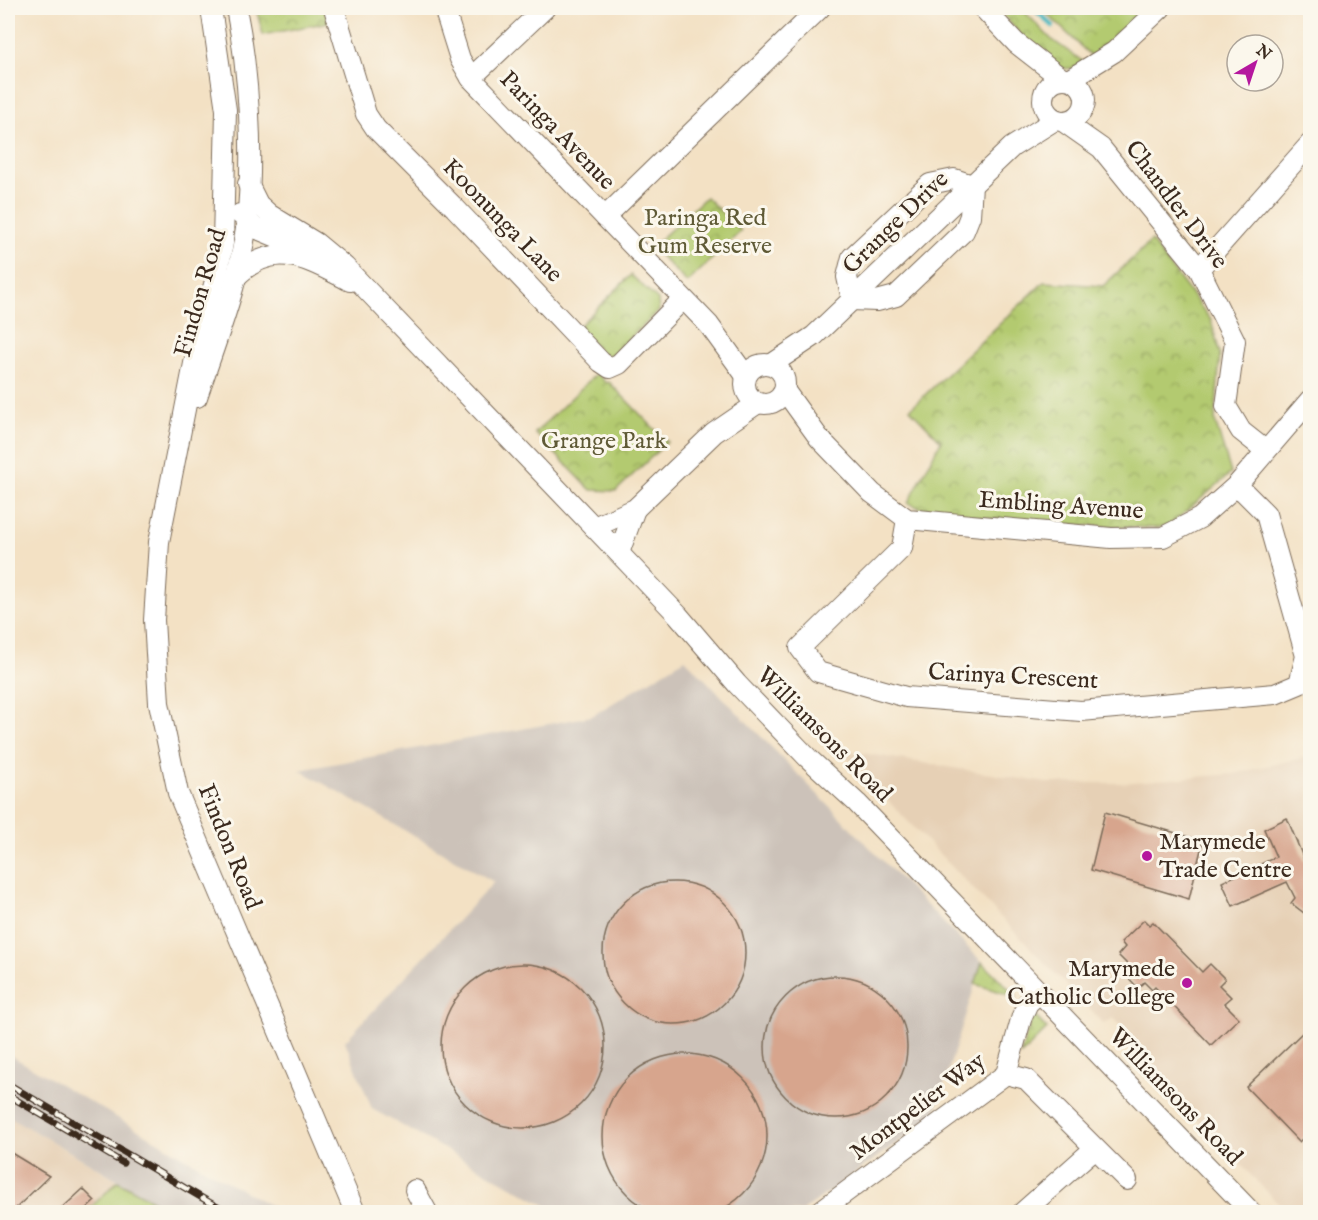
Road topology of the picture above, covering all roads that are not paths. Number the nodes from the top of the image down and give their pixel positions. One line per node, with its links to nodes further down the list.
1 (211, 8): 19 (street, Findon Road)
2 (236, 8): 20 (street, Findon Road)
3 (334, 8): 29 (street, Koonunga Lane)
4 (444, 8): 11 (street, Paringa Avenue)
5 (545, 8): 11 (street)
6 (820, 8): 23 (street)
7 (983, 8): 9 (street)
8 (1161, 8): 10 (street)
9 (1016, 43): 12 (street); 13 (street)
10 (1114, 52): 12 (street); 14 (street)
11 (471, 78): 23 (street, Paringa Avenue)
12 (1066, 79): 13 (street); 14 (street)
13 (1043, 97): 15 (street); 17 (street, Grange Drive)
14 (1085, 101): 15 (street); 18 (street, Chandler Drive)
15 (1059, 121): 17 (street, Grange Drive); 18 (street, Chandler Drive)
16 (1311, 144): 26 (street)
17 (1012, 147): 21 (street, Grange Drive)
18 (1101, 148): 26 (street, Chandler Drive)
19 (226, 184): 24 (street); 25 (street, Findon Road)
20 (248, 184): 22 (street, Williamsons Road); 24 (street, Findon Road)
21 (972, 185): 30 (street, Grange Drive); 30 (street); 30 (street)
22 (270, 215): 24 (street); 28 (street, Williamsons Road)
23 (605, 217): 29 (street, Paringa Avenue)
24 (246, 219): 25 (street); 27 (street, Findon Road); 28 (street, Williamsons Road)
25 (223, 243): 37 (street, Findon Road)
26 (1199, 269): 36 (street, Chandler Drive)
27 (236, 277): 28 (street); 37 (street, Findon Road)
28 (366, 288): 41 (street, Williamsons Road)
29 (683, 298): 31 (street, Paringa Avenue)
30 (852, 300): 32 (street, Grange Drive)
31 (709, 325): 33 (street, Paringa Avenue); 34 (street, Paringa Avenue)
32 (814, 336): 33 (street, Grange Drive); 34 (street, Grange Drive)
33 (767, 364): 34 (street, Paringa Avenue); 34 (street, Grange Drive)
34 (765, 391): 39 (street, Grange Drive); 40 (street)
35 (1311, 400): 36 (street, Embling Avenue)
36 (1265, 450): 38 (street, Embling Avenue)
37 (170, 479): 48 (street, Findon Road)
38 (1237, 485): 40 (street, Embling Avenue); 40 (street, Carinya Crescent)
39 (635, 509): 41 (street, Grange Drive); 42 (street, Grange Drive)
40 (907, 519)
41 (594, 527): 42 (street, Williamsons Road)
42 (619, 553): 43 (street, Williamsons Road)
43 (1039, 993): 44 (street, Montpelier Way); 52 (street, Williamsons Road)
44 (1006, 1074): 45 (street); 50 (street, Montpelier Way)
45 (1094, 1149): 46 (street); 51 (street)
46 (1127, 1180)
47 (415, 1190): 49 (street)
48 (356, 1212)
49 (427, 1212)
50 (819, 1212)
51 (1023, 1212)
52 (1251, 1212)

